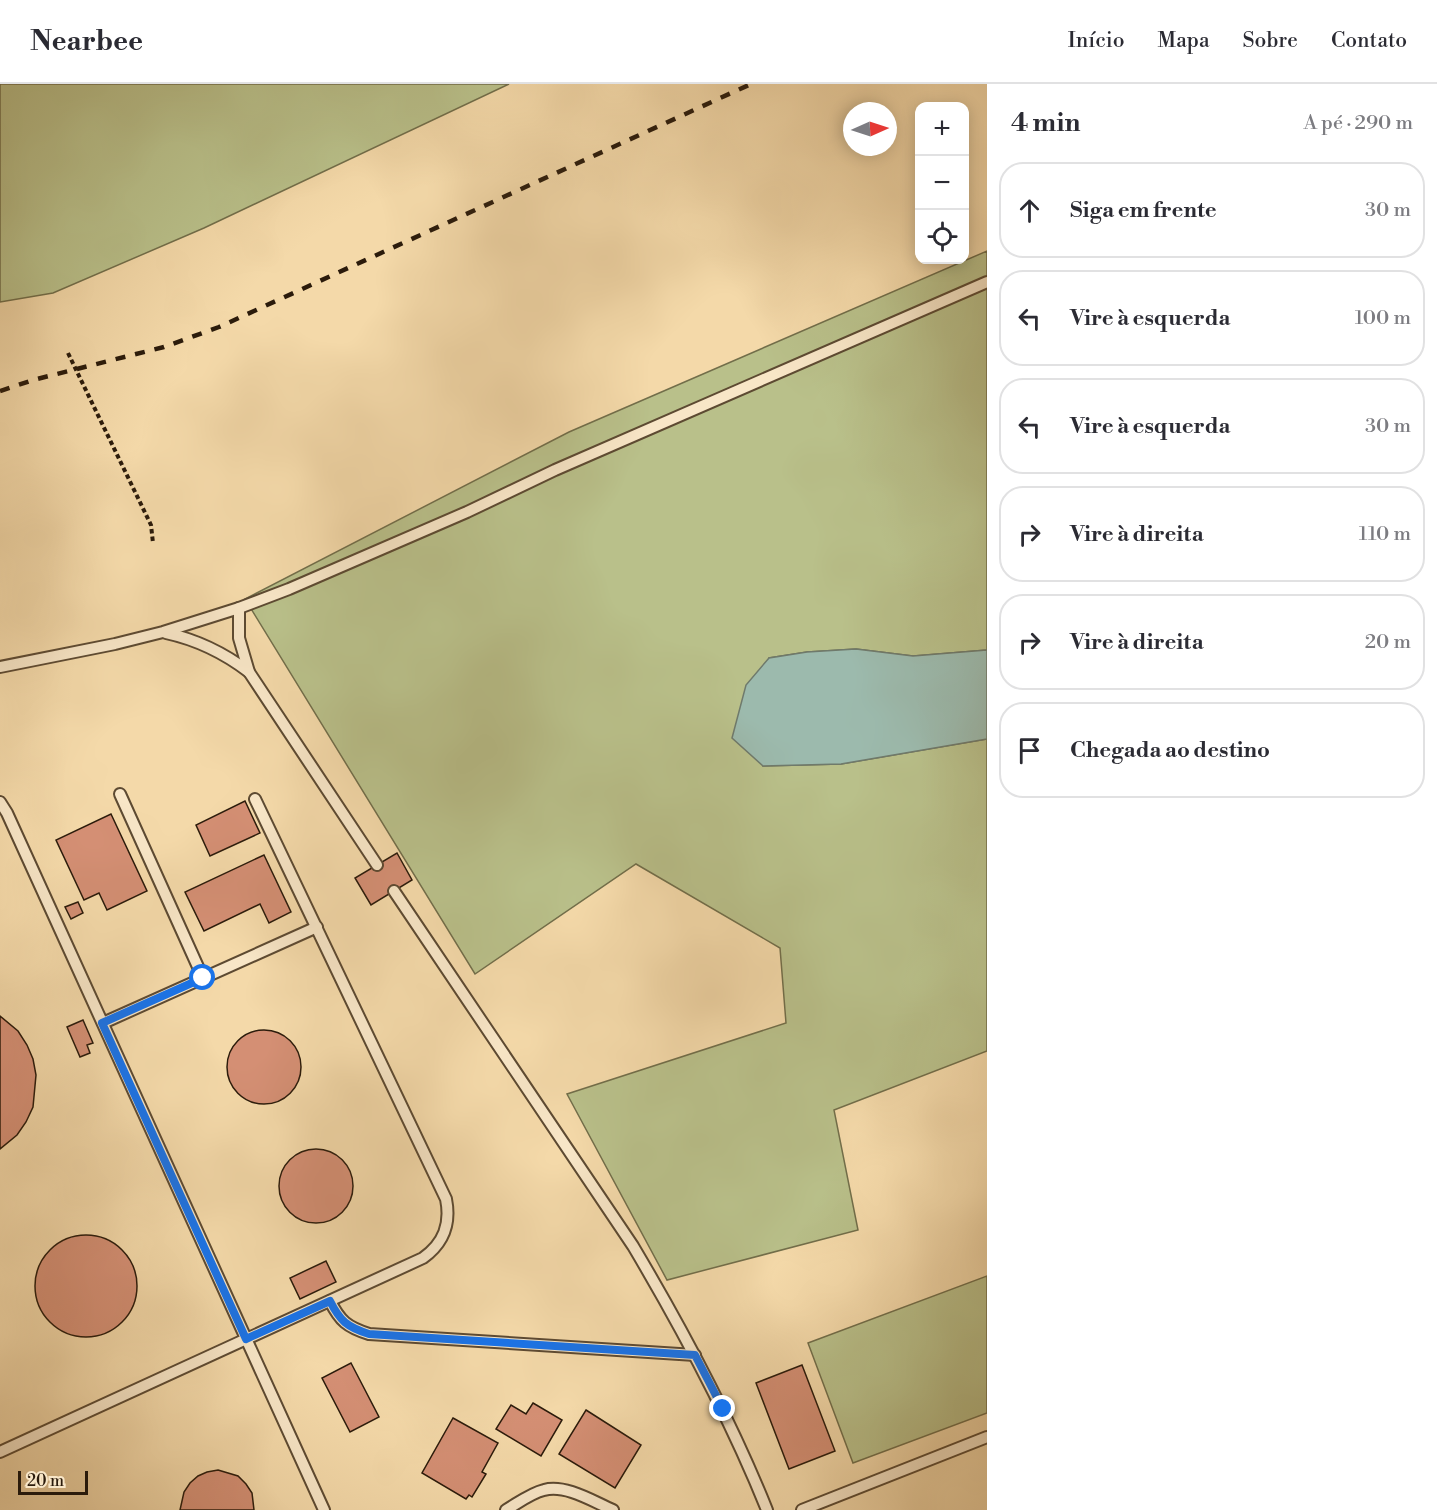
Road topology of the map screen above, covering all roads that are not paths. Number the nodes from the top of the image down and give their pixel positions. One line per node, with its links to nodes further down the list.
1 (987, 282): 2 (lane)
2 (239, 608): 3 (lane); 5 (lane)
3 (163, 632): 4 (lane); 5 (lane)
4 (0, 667)
5 (249, 672): 9 (lane)
6 (120, 794): 12 (lane)
7 (255, 799): 11 (lane)
8 (0, 802): 13 (lane)
9 (377, 865)
10 (394, 891): 16 (lane)
11 (317, 927): 12 (lane); 14 (lane)
12 (203, 978): 13 (lane)
13 (102, 1023): 15 (lane)
14 (330, 1301): 15 (lane); 16 (lane)
15 (246, 1339): 18 (lane); 19 (lane)
16 (695, 1355): 22 (lane)
17 (987, 1437): 23 (lane)
18 (0, 1452)
19 (324, 1510)
20 (506, 1510): 21 (lane)
21 (613, 1510)
22 (767, 1510)
23 (802, 1510)

